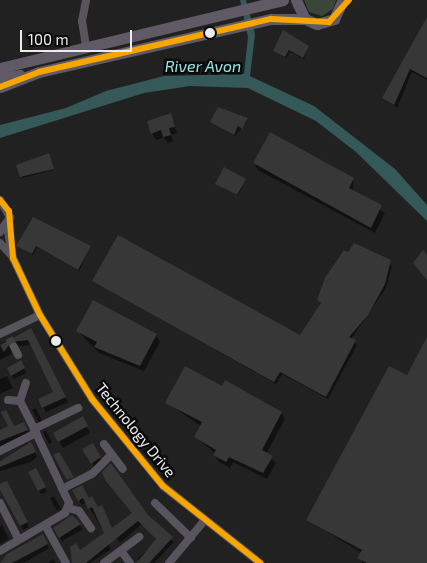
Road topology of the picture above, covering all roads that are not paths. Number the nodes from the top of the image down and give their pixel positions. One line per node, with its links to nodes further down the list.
1 (86, 0): 6 (street)
2 (284, 0): 6 (highway)
3 (296, 0): 5 (highway)
4 (345, 1): 5 (highway)
5 (305, 19): 8 (highway)
6 (86, 46): 7 (highway)
7 (0, 68)
8 (39, 72): 9 (highway); 10 (highway)
9 (0, 78)
10 (0, 87)
11 (0, 200): 12 (street, Technology Drive)
12 (3, 230): 14 (street, Technology Drive)
13 (0, 243): 14 (street, Technology Drive)
14 (14, 258): 15 (street, Technology Drive)
15 (40, 315): 16 (street); 32 (street, Technology Drive)
16 (5, 335)
17 (14, 347): 18 (street)
18 (18, 355)
19 (26, 383): 21 (street)
20 (8, 400): 21 (street)
21 (20, 401): 23 (street)
22 (78, 408): 23 (street)
23 (35, 431): 25 (street); 28 (street)
24 (104, 444): 26 (street)
25 (0, 451)
26 (111, 454): 27 (street); 28 (street)
27 (123, 469)
28 (62, 489): 31 (street)
29 (0, 502): 36 (street)
30 (155, 503): 37 (street)
31 (68, 508): 33 (street); 34 (street)
32 (204, 521): 37 (street); 45 (street, Technology Drive)
33 (45, 525): 36 (street); 41 (street)
34 (91, 528)
35 (139, 537): 39 (street)
36 (18, 538): 38 (street)
37 (190, 538): 40 (street)
38 (0, 551)
39 (122, 552): 42 (street); 43 (street)
40 (172, 560): 44 (street)
41 (66, 563)
42 (104, 563)
43 (130, 563)
44 (182, 563)
45 (260, 563)

